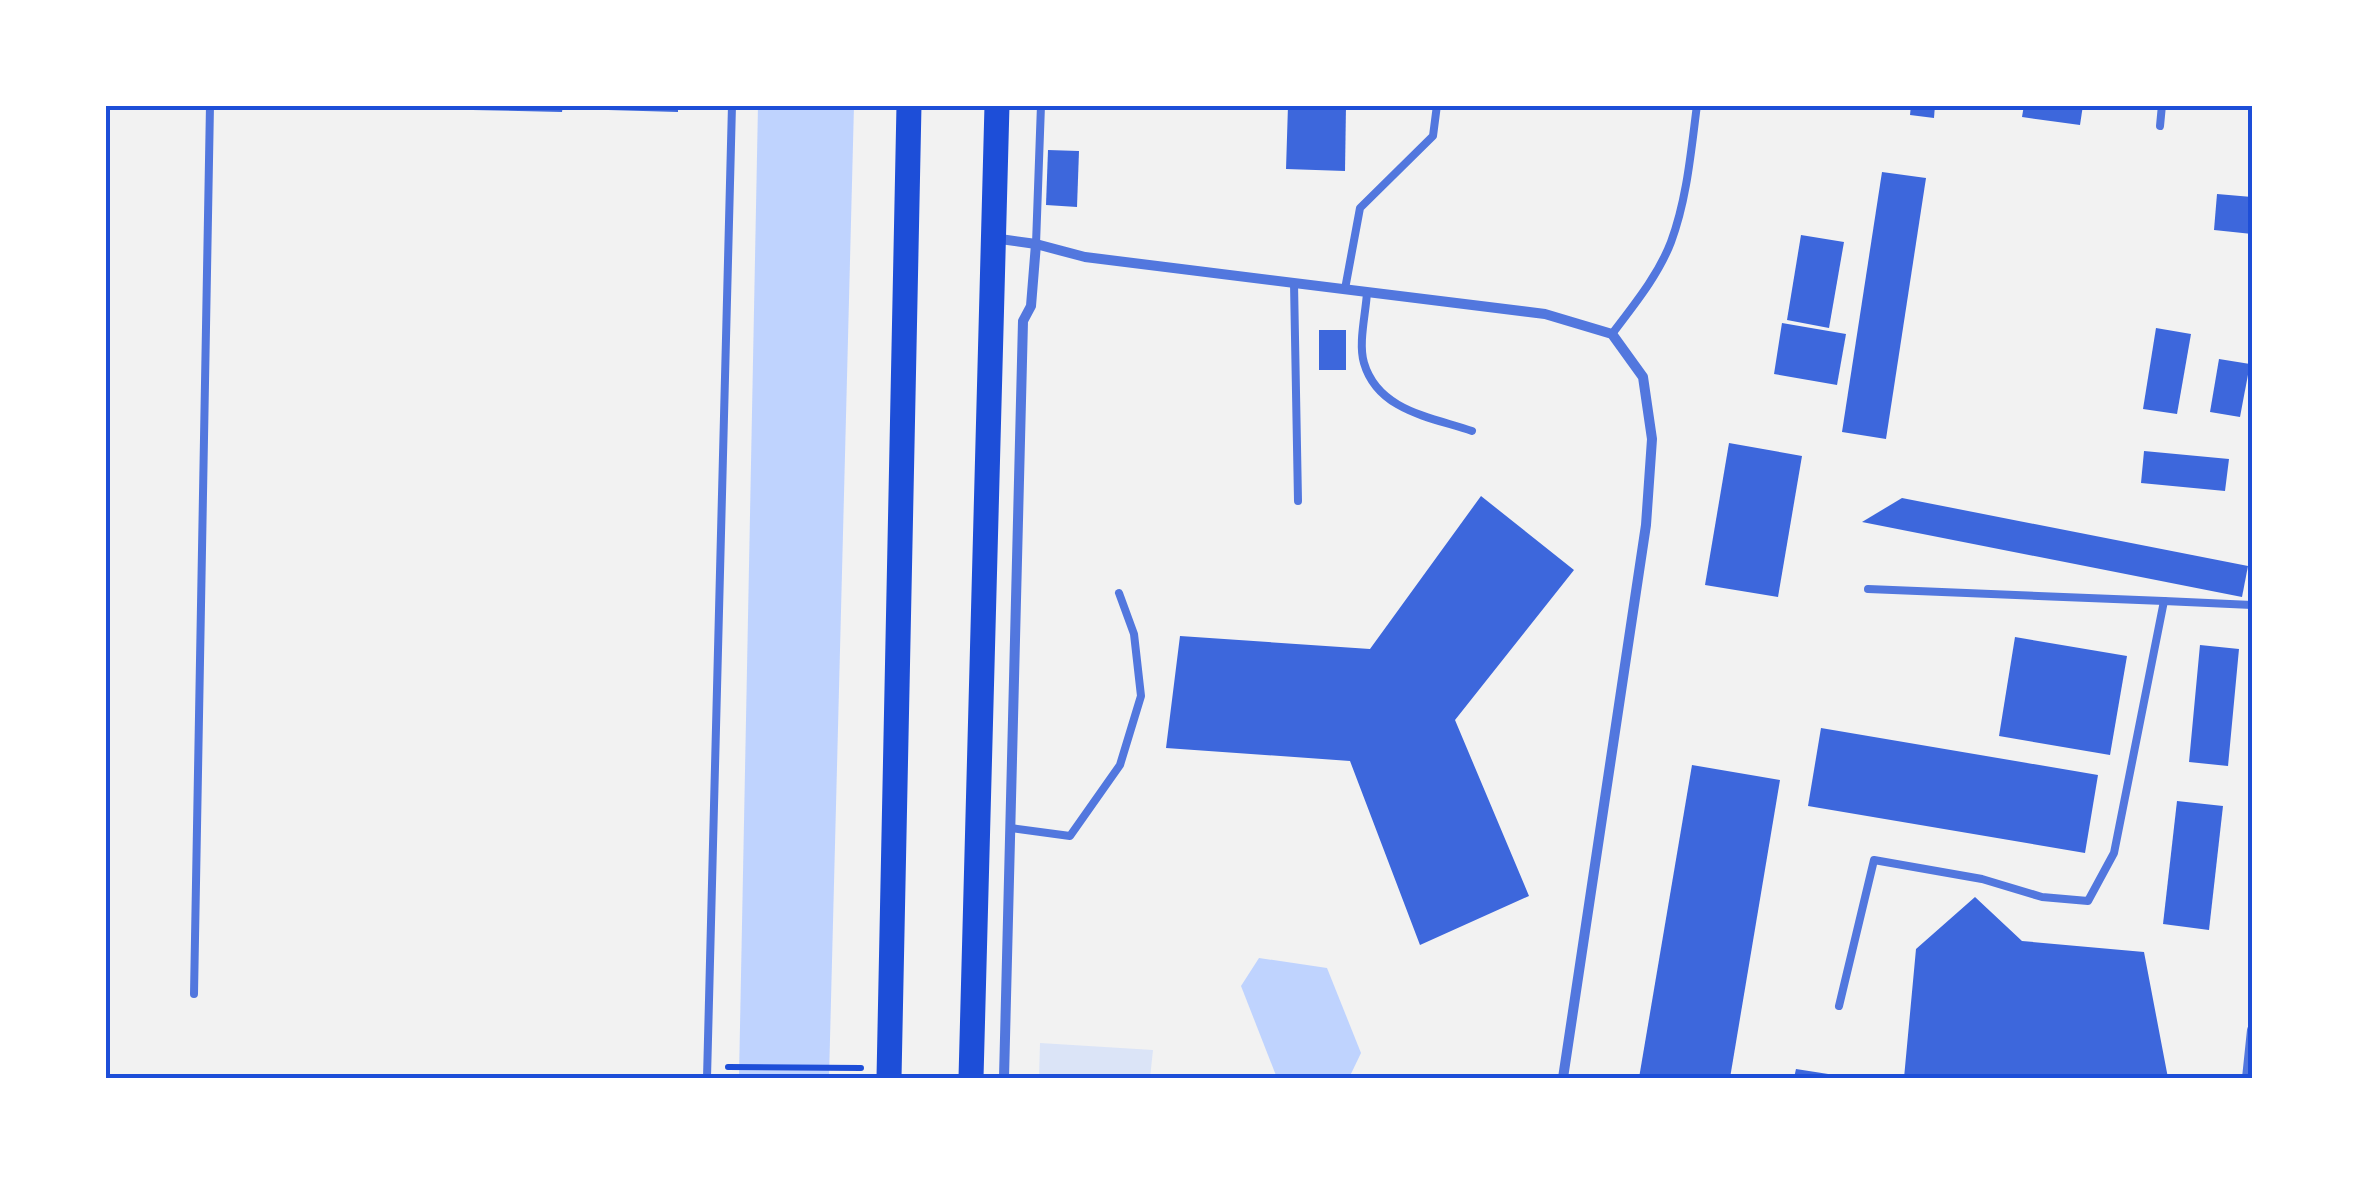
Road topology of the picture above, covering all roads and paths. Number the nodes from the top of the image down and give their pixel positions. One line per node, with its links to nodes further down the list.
1 (210, 105): 23 (lane)
2 (732, 105): 26 (lane)
3 (909, 105): 27 (highway)
4 (997, 105): 10 (highway)
5 (1040, 105): 11 (lane)
6 (1438, 105): 13 (lane)
7 (1697, 105): 15 (lane)
8 (2162, 105): 9 (lane)
9 (2160, 126)
10 (993, 238): 11 (street); 29 (highway)
11 (1036, 244): 12 (street); 22 (street)
12 (1294, 283): 13 (street); 17 (lane)
13 (1345, 289): 14 (street)
14 (1367, 292): 15 (street); 16 (lane)
15 (1612, 334): 31 (street)
16 (1472, 430)
17 (1298, 501)
18 (1868, 590): 20 (lane)
19 (1119, 593): 22 (lane)
20 (2164, 602): 21 (lane); 24 (lane)
21 (2252, 605)
22 (1010, 828): 30 (street)
23 (194, 994)
24 (1838, 1006)
25 (2252, 1030): 32 (street)
26 (707, 1067): 27 (path); 28 (lane)
27 (889, 1073)
28 (707, 1078)
29 (971, 1078)
30 (1004, 1078)
31 (1562, 1078)
32 (2247, 1078)

